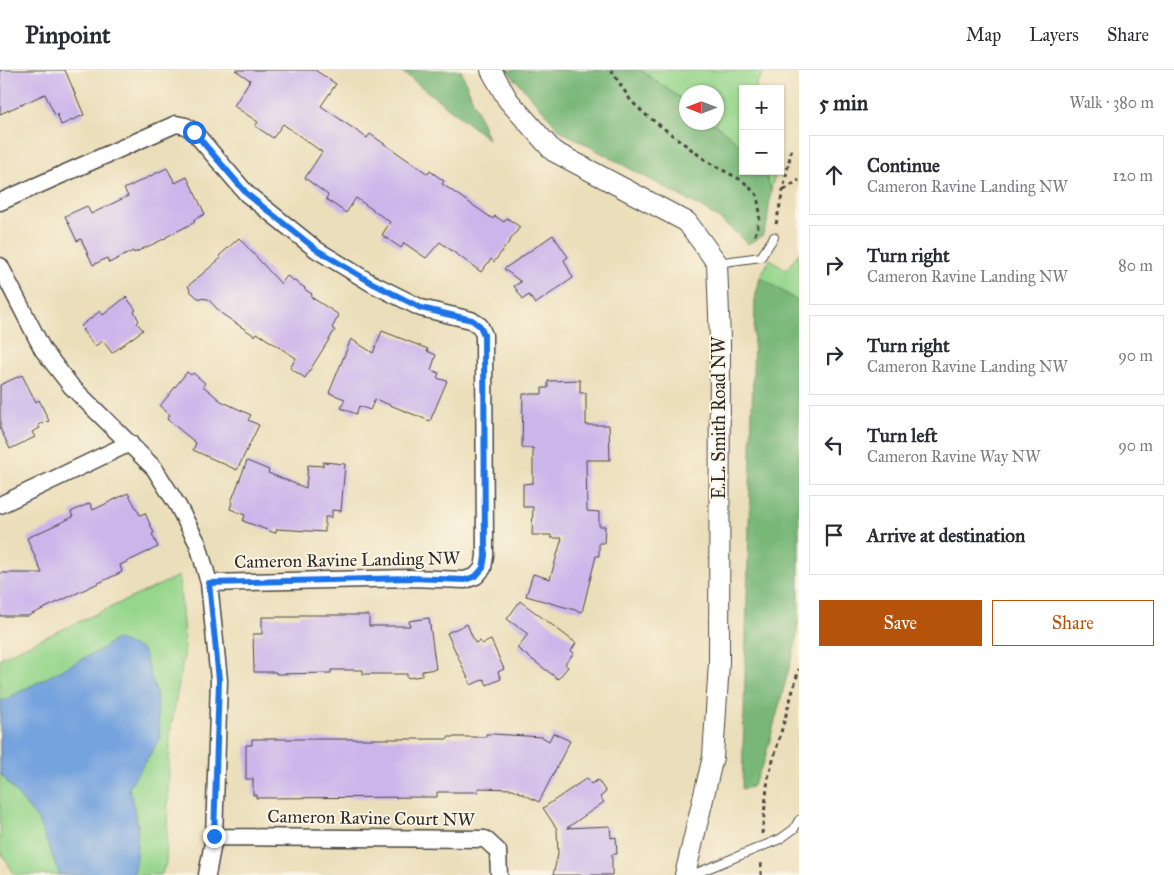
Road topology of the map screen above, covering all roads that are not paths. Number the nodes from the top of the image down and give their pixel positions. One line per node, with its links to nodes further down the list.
1 (491, 70): 4 (street)
2 (0, 202): 8 (street, Cameron Ravine Landing NW)
3 (774, 237): 4 (lane)
4 (717, 263): 13 (street, E.L. Smith Road NW)
5 (0, 266): 6 (street)
6 (130, 443): 7 (street); 8 (street)
7 (0, 505)
8 (209, 583): 10 (street)
9 (799, 820): 14 (lane)
10 (214, 836): 11 (street); 12 (street, Cameron Ravine Court NW)
11 (207, 875)
12 (499, 875)
13 (684, 875)
14 (692, 875)

